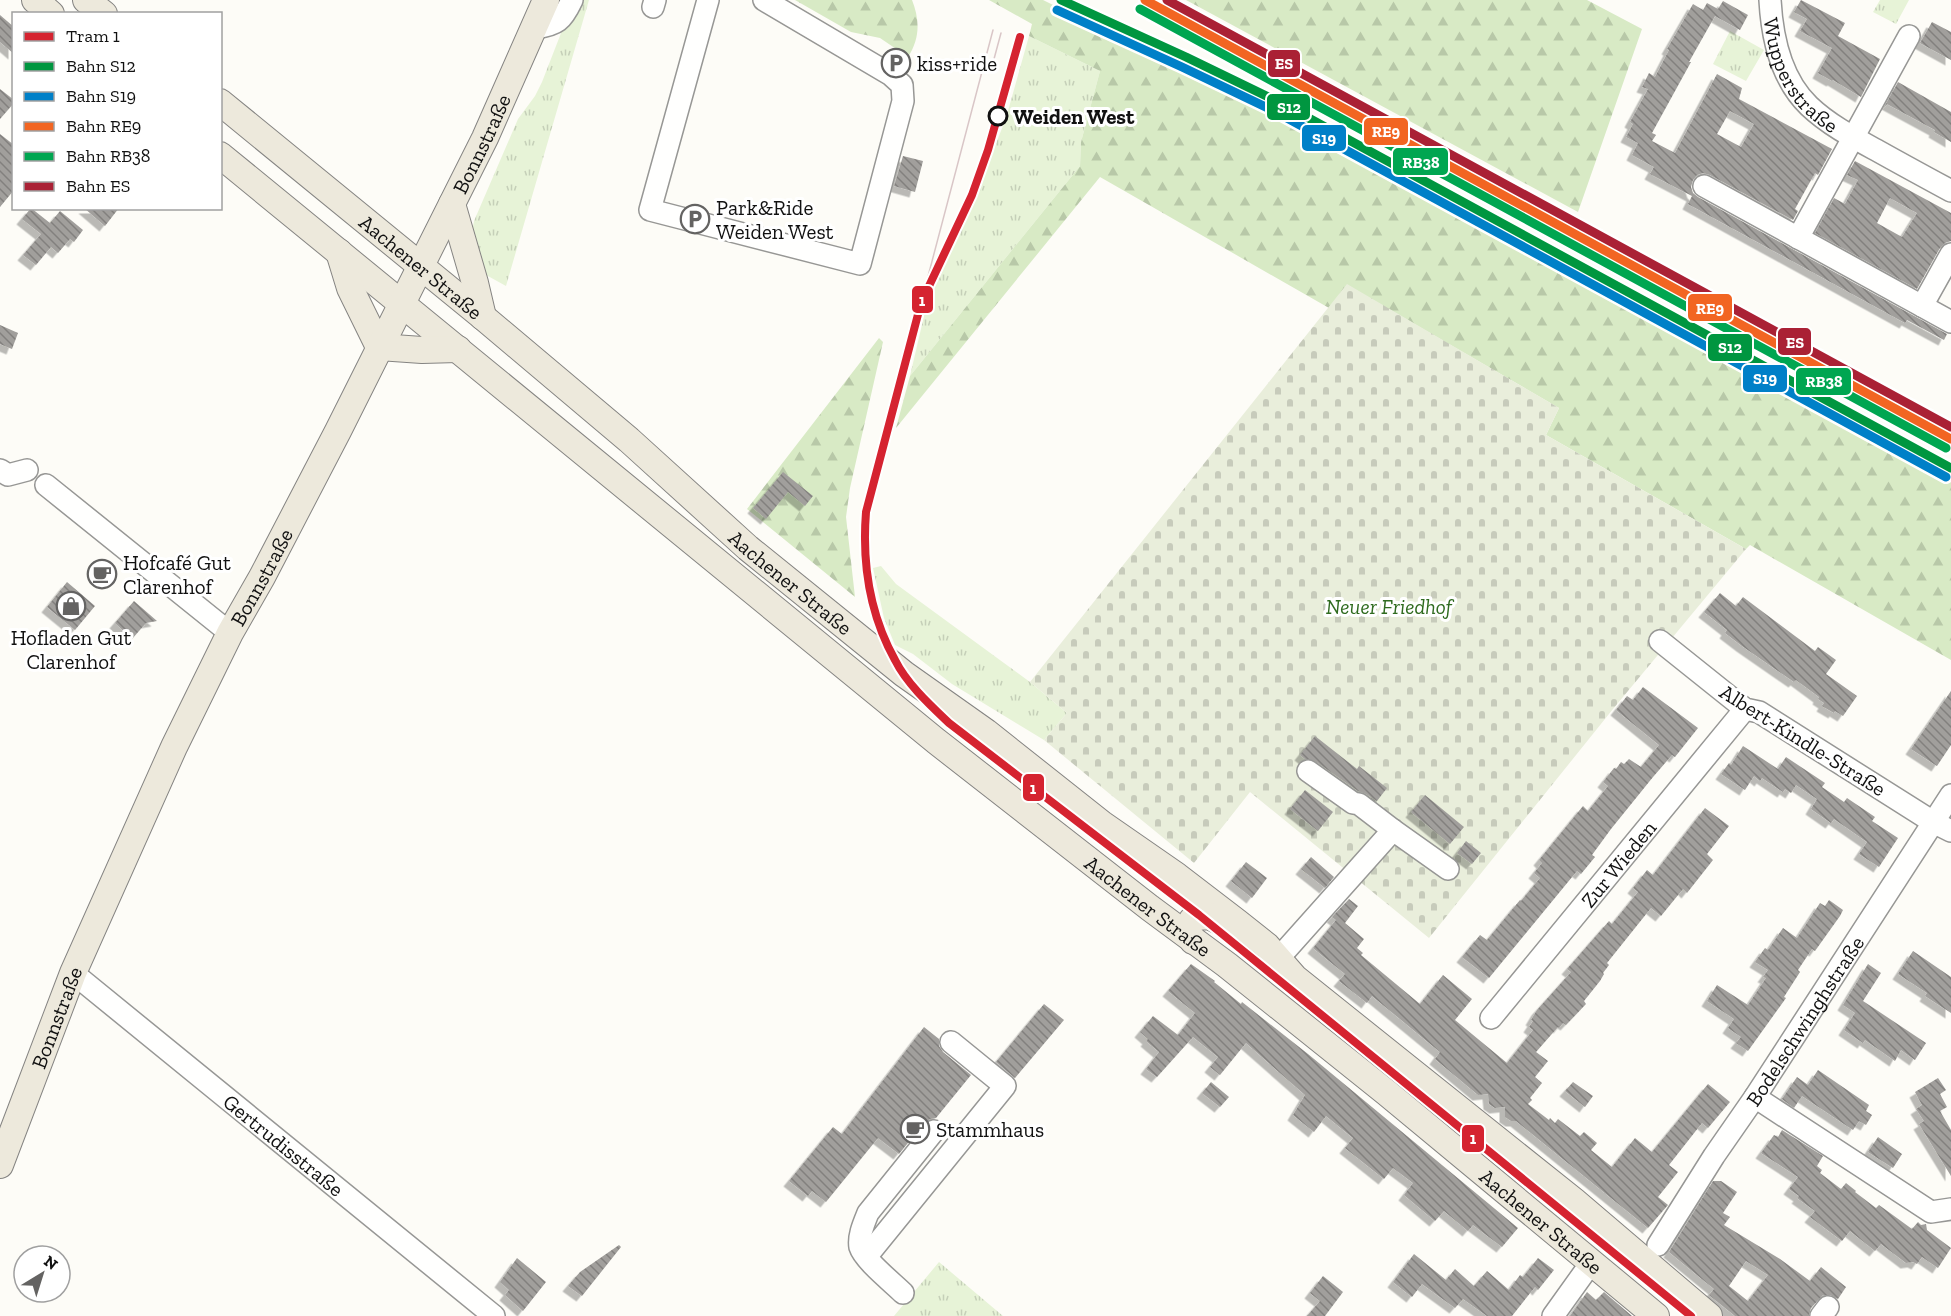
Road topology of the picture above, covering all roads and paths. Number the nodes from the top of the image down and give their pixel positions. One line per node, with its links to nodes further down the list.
1 (35, 0): 8 (main road)
2 (86, 0): 9 (main road)
3 (546, 0): 10 (main road, Bonnstraße)
4 (572, 0): 10 (street)
5 (708, 0): 6 (street)
6 (764, 0)
7 (1770, 0): 13 (street, Wupperstraße)
8 (49, 12)
9 (101, 12)
10 (535, 28): 17 (main road, Bonnstraße)
11 (1909, 36): 13 (street, Wupperstraße)
12 (222, 104): 21 (main road, Aachener Straße)
13 (1853, 137): 16 (street, Wupperstraße); 18 (street)
14 (222, 156): 19 (main road, Aachener Straße)
15 (1704, 186): 18 (street)
16 (1951, 192)
17 (452, 204): 21 (main road, Bonnstraße); 24 (main road)
18 (1798, 238): 23 (street)
19 (339, 252): 22 (main road, Aachener Straße); 26 (main road)
20 (1951, 254): 23 (street)
21 (420, 266): 22 (main road, Bonnstraße); 24 (main road, Aachener Straße)
22 (401, 302): 26 (main road, Bonnstraße); 27 (main road, Aachener Straße)
23 (1922, 306): 25 (street)
24 (483, 317): 39 (main road, Aachener Straße)
25 (1951, 322)
26 (379, 347): 27 (main road); 31 (main road, Bonnstraße)
27 (458, 349): 40 (main road, Aachener Straße)
28 (0, 470): 29 (street)
29 (27, 470)
30 (46, 485): 31 (street)
31 (230, 633): 42 (main road, Bonnstraße)
32 (1660, 641): 33 (street, Albert-Kindle-Straße)
33 (1745, 709): 36 (street, Albert-Kindle-Straße); 43 (street, Zur Wieden)
34 (1308, 771): 37 (street)
35 (1951, 795): 36 (street, Bodelschwinghstraße)
36 (1942, 826): 45 (street, Bodelschwinghstraße)
37 (1393, 830): 38 (street); 41 (street)
38 (1448, 869)
39 (1251, 934): 40 (main road); 41 (main road, Aachener Straße)
40 (1193, 941): 52 (main road, Aachener Straße)
41 (1277, 960): 49 (main road, Aachener Straße)
42 (73, 973): 47 (main road, Bonnstraße); 54 (street, Gertrudisstraße)
43 (1491, 1018)
44 (951, 1042): 51 (street)
45 (1755, 1097): 48 (street); 50 (street, Bodelschwinghstraße)
46 (934, 1131): 51 (street)
47 (0, 1165)
48 (1951, 1209)
49 (1598, 1221): 50 (main road, Aachener Straße); 52 (main road)
50 (1651, 1254): 52 (main road); 57 (main road, Aachener Straße)
51 (867, 1256): 53 (street)
52 (1591, 1263): 55 (street); 56 (main road, Aachener Straße)
53 (903, 1293)
54 (494, 1316)
55 (1553, 1316)
56 (1656, 1316)
57 (1709, 1316)

